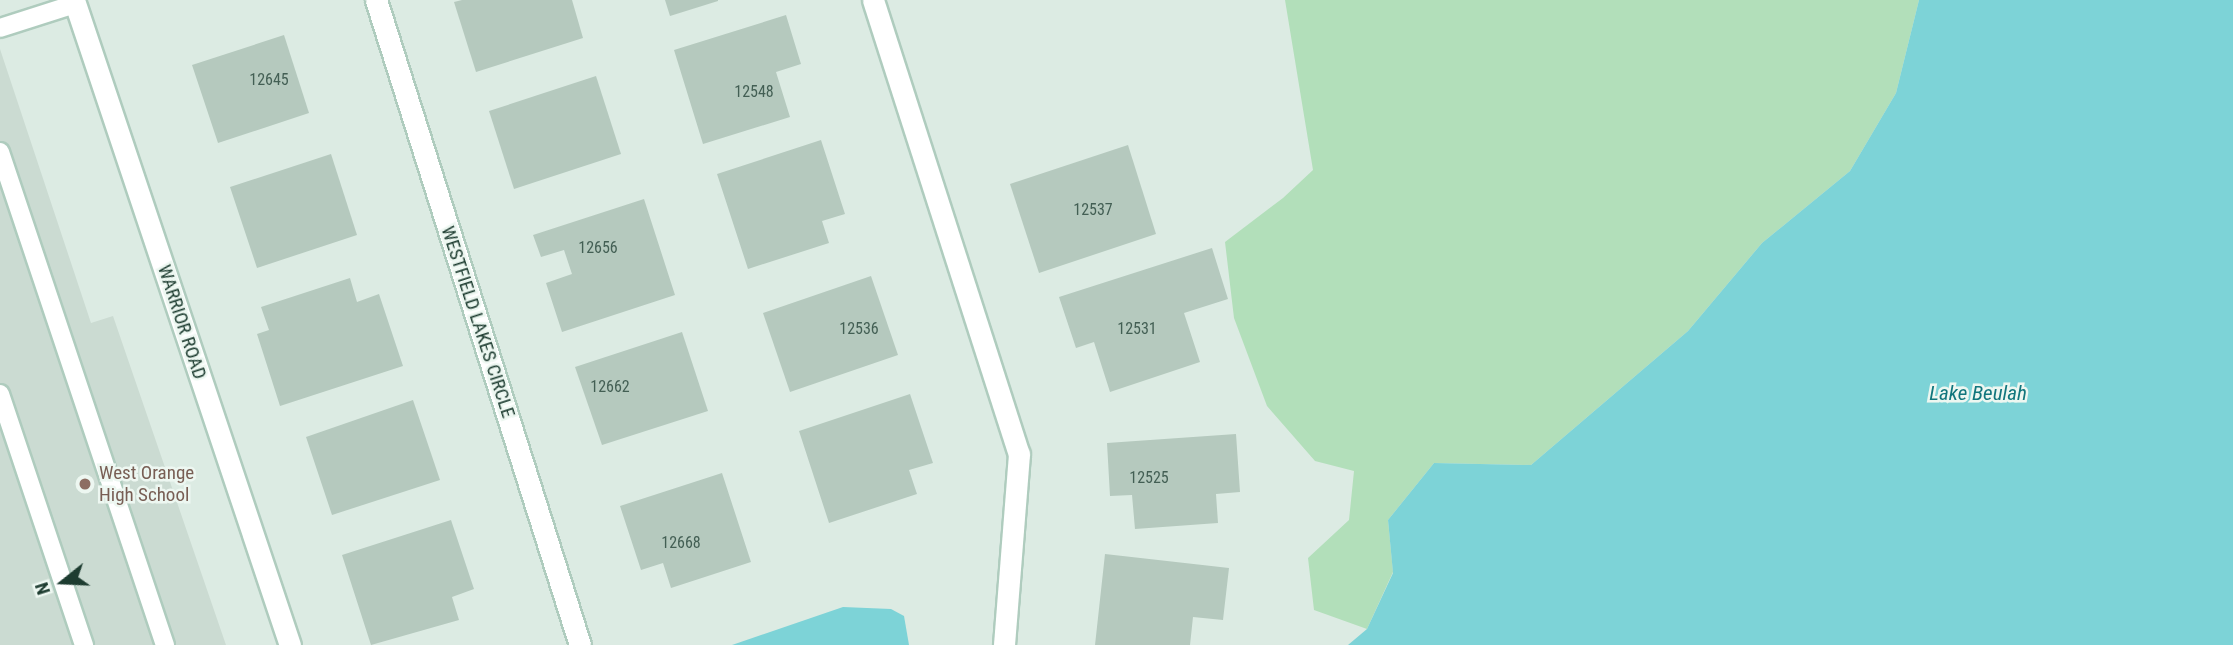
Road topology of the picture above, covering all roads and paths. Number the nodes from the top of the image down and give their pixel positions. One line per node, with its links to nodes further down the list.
1 (376, 0): 10 (street, WESTFIELD LAKES CIRCLE)
2 (877, 1): 11 (street)
3 (75, 2): 4 (lane); 9 (street, WARRIOR ROAD)
4 (0, 27)
5 (0, 152): 8 (lane)
6 (0, 394): 7 (lane)
7 (84, 645)
8 (165, 645)
9 (289, 645)
10 (580, 645)
11 (1004, 645)

